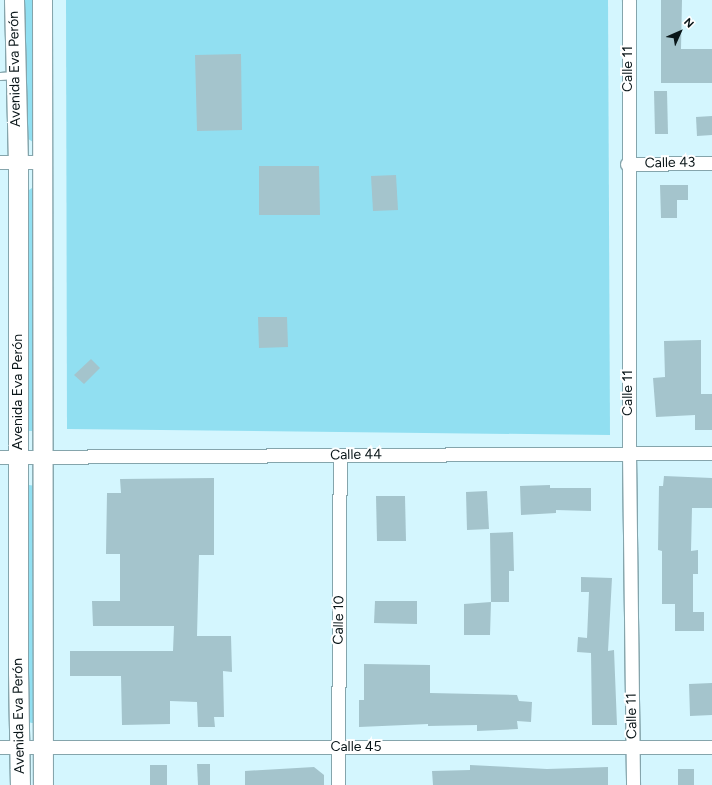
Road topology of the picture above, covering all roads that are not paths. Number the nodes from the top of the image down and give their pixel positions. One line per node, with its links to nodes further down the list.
1 (14, 0): 4 (main road, Avenida Eva Perón)
2 (42, 0): 6 (main road, Avenida Eva Perón)
3 (629, 0): 8 (street, Calle 11)
4 (7, 76): 5 (main road, Avenida Eva Perón)
5 (9, 162): 6 (street); 13 (main road, Avenida Eva Perón)
6 (43, 162): 14 (main road, Avenida Eva Perón)
7 (712, 163): 8 (street, Calle 43)
8 (627, 164): 9 (street, Calle 11)
9 (628, 453): 10 (street, Calle 44); 11 (street, Calle 44); 19 (street, Calle 11)
10 (712, 453)
11 (340, 456): 14 (street, Calle 44); 18 (street, Calle 10)
12 (0, 457): 13 (street, Calle 44)
13 (19, 457): 14 (street, Calle 44); 16 (main road, Avenida Eva Perón)
14 (43, 458): 15 (main road, Avenida Eva Perón)
15 (43, 745): 16 (street, Calle 45); 18 (street, Calle 45); 22 (main road, Avenida Eva Perón)
16 (20, 746): 17 (street, Calle 45); 21 (main road, Avenida Eva Perón)
17 (0, 747)
18 (338, 747): 19 (street, Calle 45); 23 (street, Calle 10)
19 (633, 747): 20 (street, Calle 45); 24 (street, Calle 11)
20 (712, 747)
21 (20, 785)
22 (43, 785)
23 (338, 785)
24 (633, 785)

